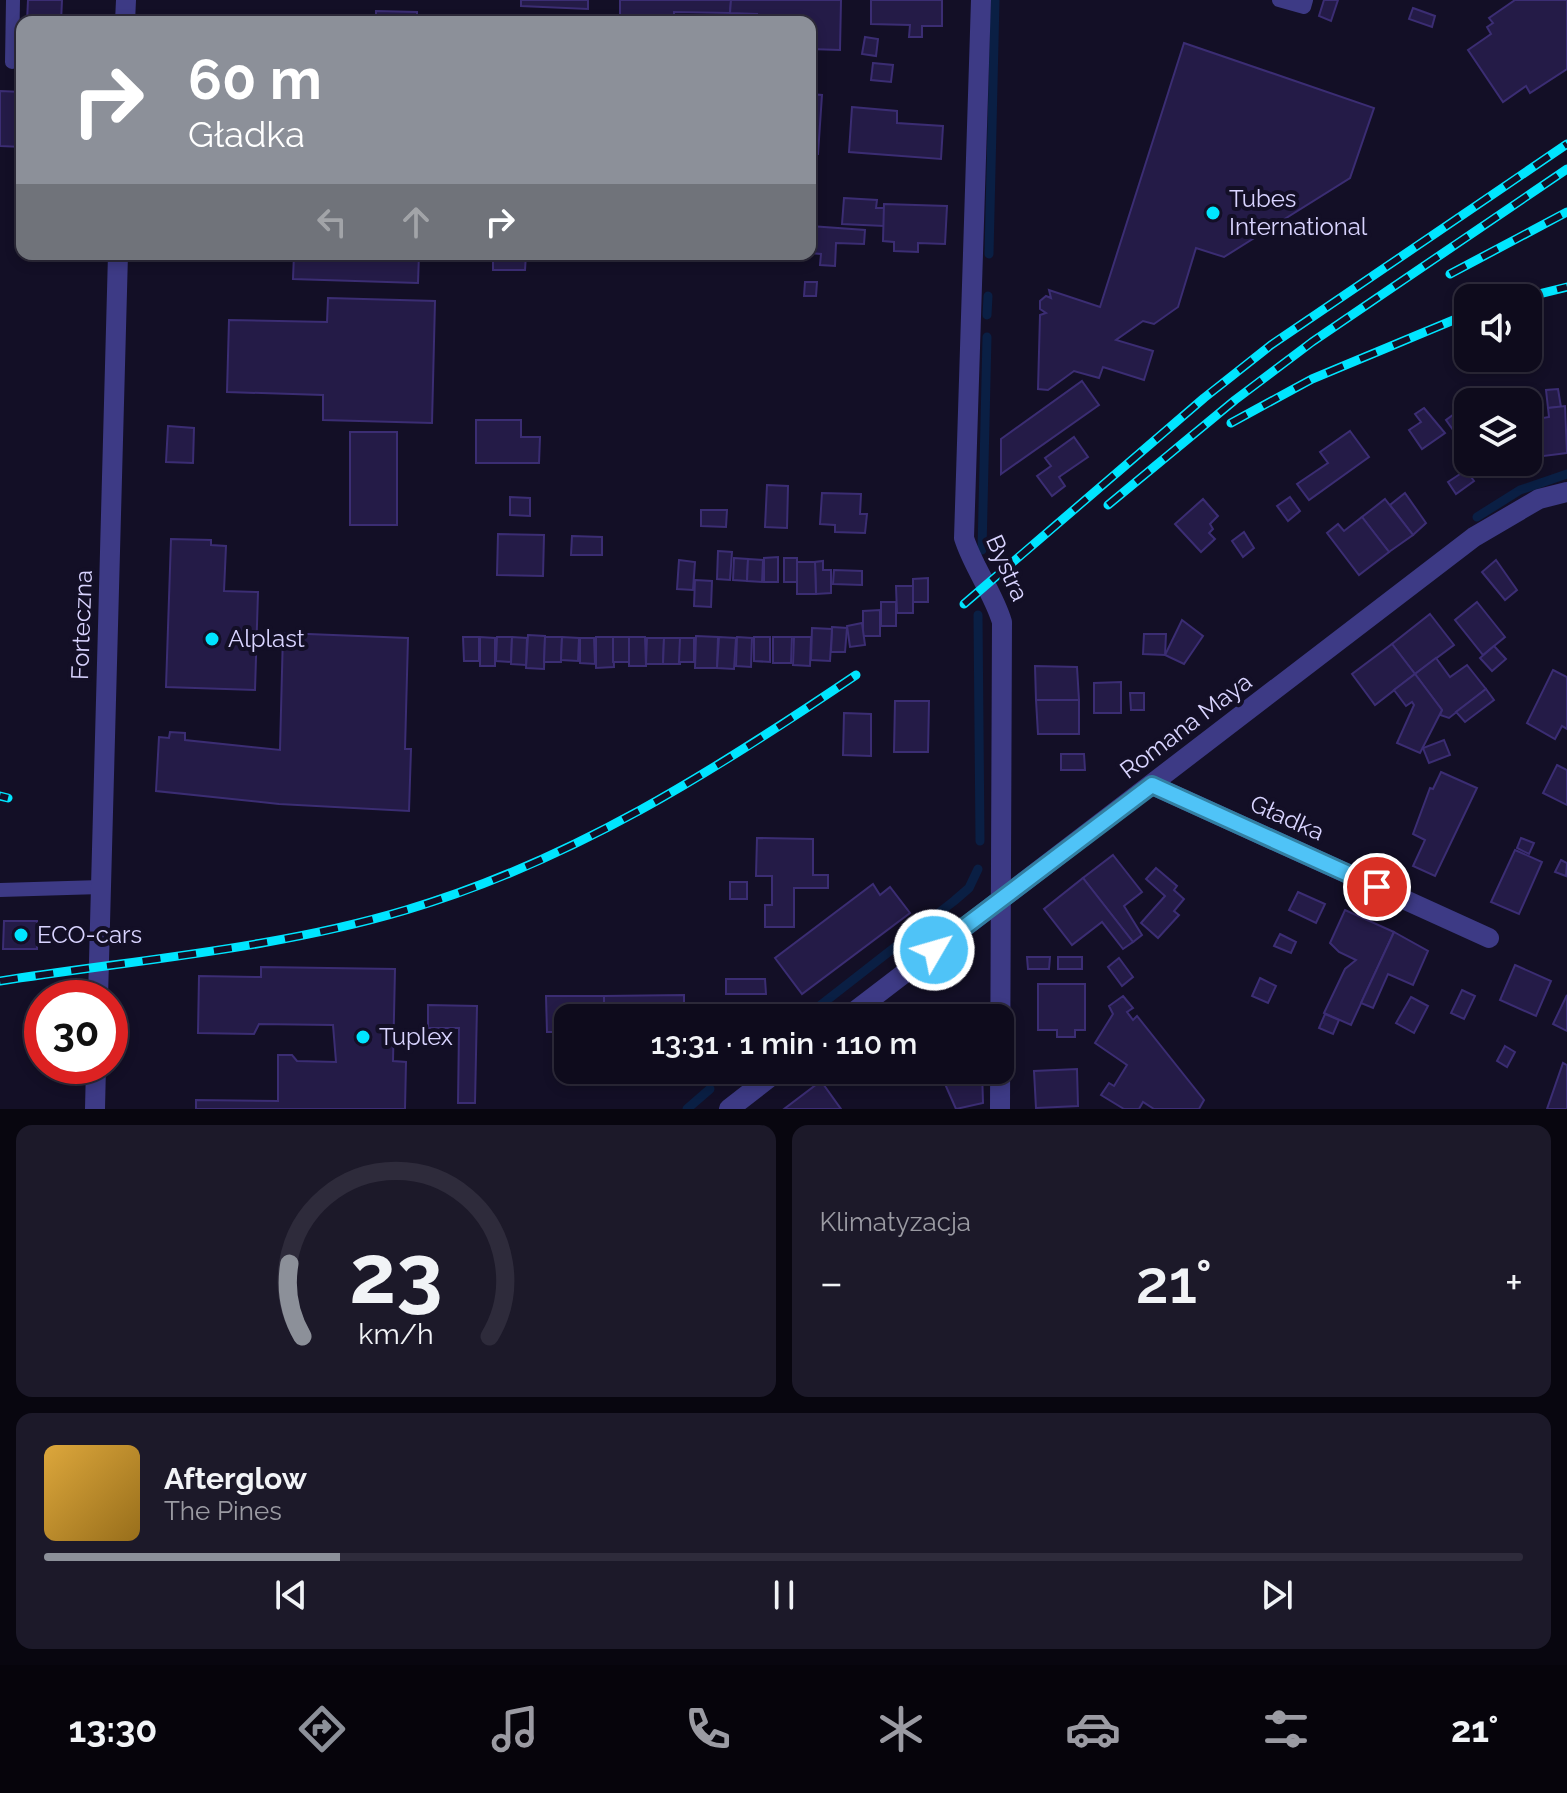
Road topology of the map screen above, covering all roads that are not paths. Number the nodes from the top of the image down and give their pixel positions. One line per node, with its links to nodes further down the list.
1 (13, 0): 5 (lane)
2 (981, 0): 11 (street, Bystra)
3 (1279, 0): 4 (lane)
4 (1306, 0)
5 (11, 62)
6 (118, 260): 9 (street, Forteczna)
7 (1567, 492): 8 (street, Romana Maya)
8 (1152, 785): 11 (street, Romana Maya); 12 (street, Gładka)
9 (101, 887): 10 (lane); 13 (street, Forteczna)
10 (0, 890)
11 (1000, 898): 14 (street, Romana Maya); 19 (street, Bystra)
12 (1489, 938)
13 (98, 980)
14 (864, 1004)
15 (96, 1084): 17 (street)
16 (761, 1084): 18 (street)
17 (95, 1109)
18 (729, 1109)
19 (1000, 1109)

